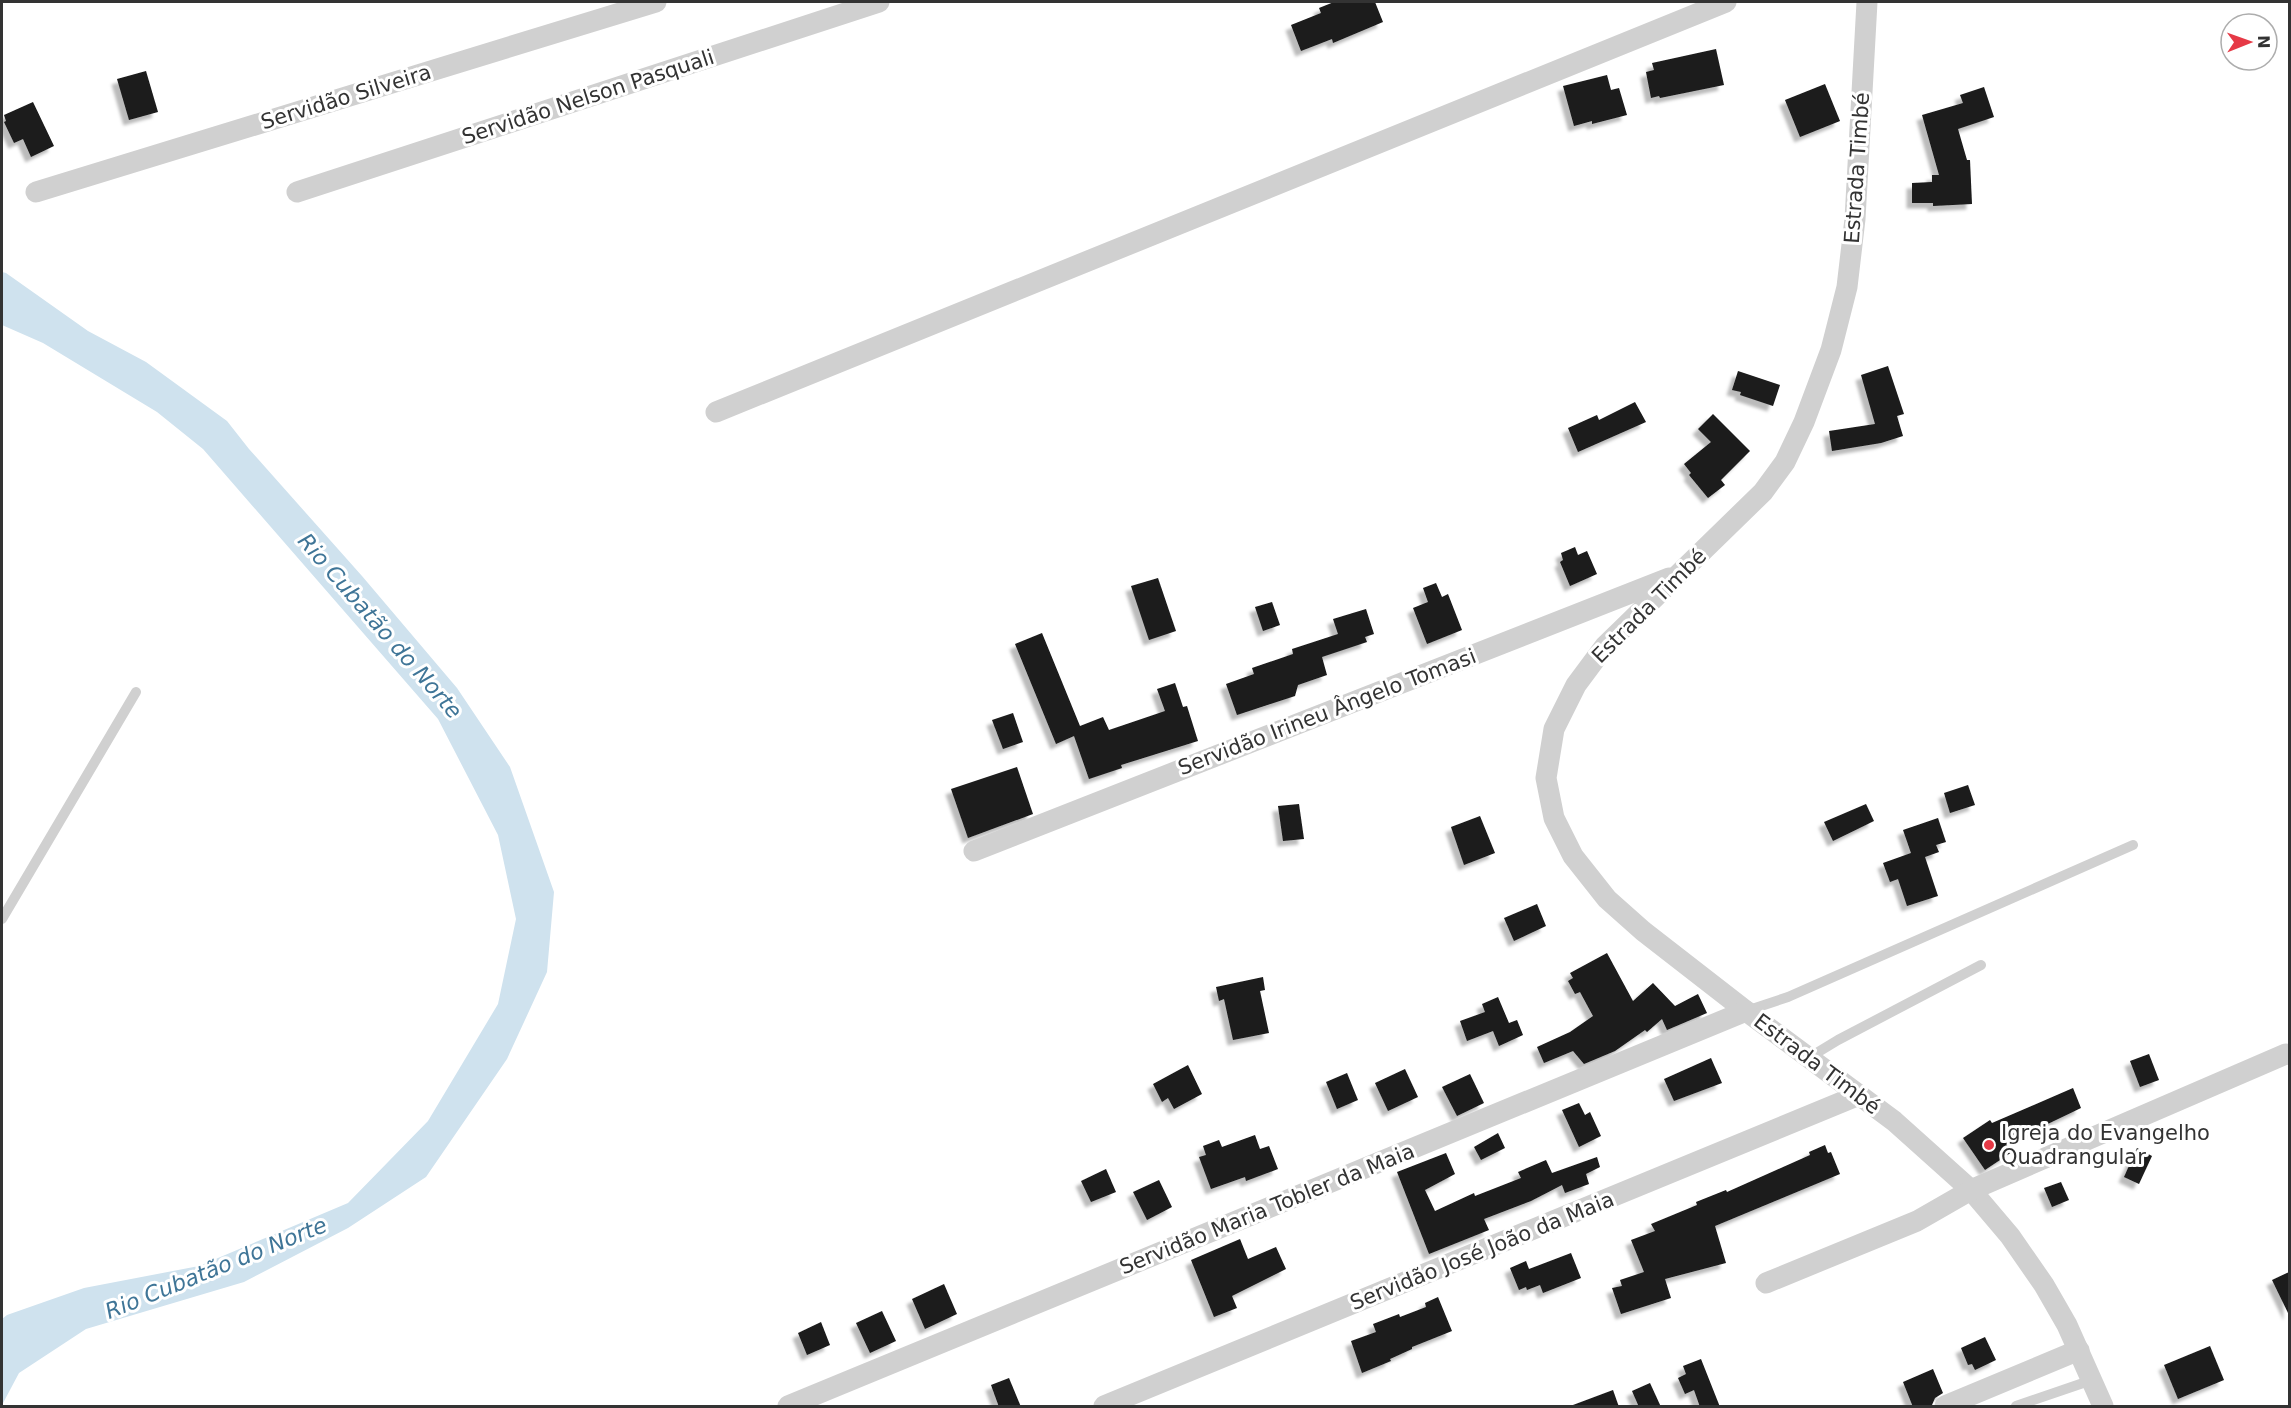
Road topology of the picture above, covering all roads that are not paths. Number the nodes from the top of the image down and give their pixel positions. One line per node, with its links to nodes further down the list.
1 (656, 2): 5 (street, Servidão Silveira)
2 (879, 2): 6 (street, Servidão Nelson Pasquali)
3 (1726, 2): 7 (street)
4 (1867, 2): 8 (street, Estrada Timbé)
5 (36, 192)
6 (297, 192)
7 (716, 412)
8 (1680, 574): 11 (street, Servidão Irineu Ângelo Tomasi); 14 (street, Estrada Timbé)
9 (136, 692): 12 (lane)
10 (2133, 845): 14 (lane)
11 (974, 851)
12 (2, 919)
13 (1982, 964): 16 (lane)
14 (1746, 1011): 16 (street, Estrada Timbé); 22 (street, Servidão Maria Tobler da Maia)
15 (2286, 1054): 18 (street)
16 (1810, 1058): 17 (street, Estrada Timbé)
17 (1859, 1095): 18 (street, Estrada Timbé); 23 (street, Servidão José João da Maia)
18 (1971, 1190): 19 (street); 20 (street, Estrada Timbé)
19 (1766, 1283)
20 (2079, 1350): 21 (street, Estrada Timbé); 24 (street)
21 (2092, 1380): 25 (lane); 26 (street, Estrada Timbé)
22 (788, 1407)
23 (1104, 1407)
24 (1945, 1407)
25 (2016, 1407)
26 (2103, 1407)

